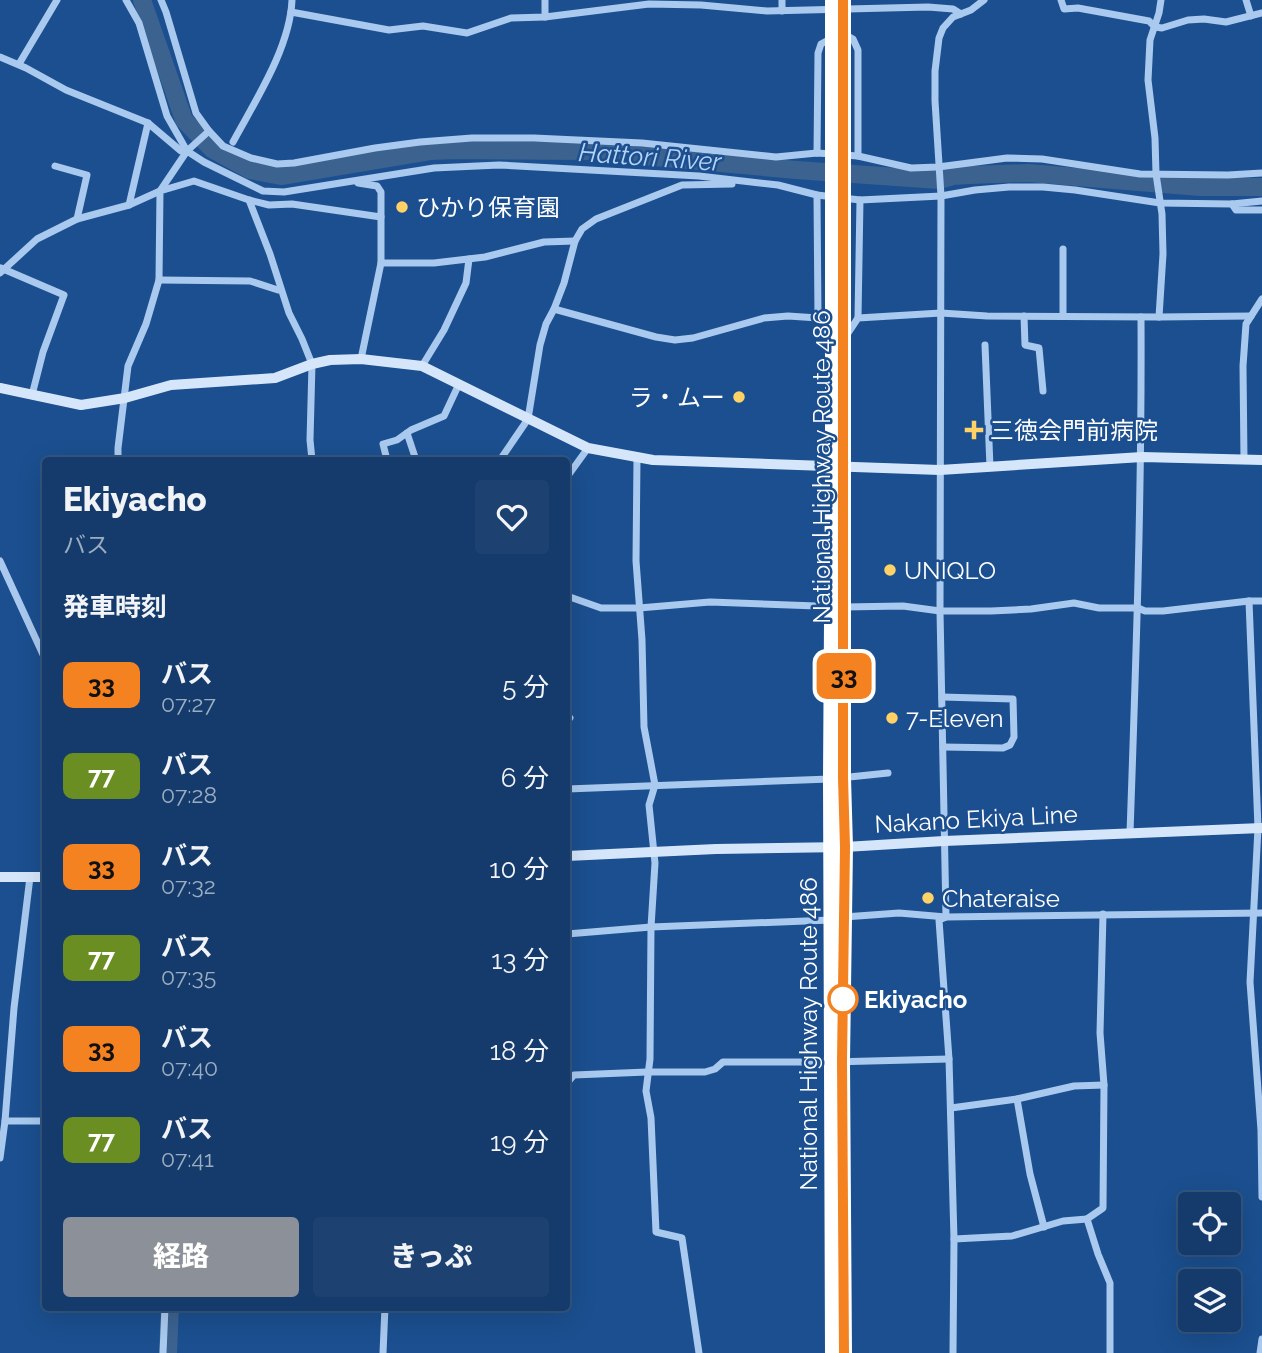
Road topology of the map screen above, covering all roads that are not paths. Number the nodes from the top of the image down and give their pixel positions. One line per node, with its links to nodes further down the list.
1 (57, 0): 23 (street)
2 (126, 0): 27 (street)
3 (161, 0): 25 (street)
4 (292, 0): 15 (street)
5 (545, 0): 19 (street)
6 (782, 0): 14 (street)
7 (984, 0): 17 (street)
8 (1061, 0): 20 (street)
9 (1161, 0): 20 (street)
10 (1246, 0): 18 (street)
11 (649, 2): 14 (street); 19 (street)
12 (928, 3): 13 (street); 17 (street)
13 (838, 5): 14 (street); 21 (highway, National Highway Route 486)
14 (782, 11)
15 (291, 12): 19 (street); 26 (street)
16 (1262, 13): 18 (street)
17 (961, 14): 32 (street)
18 (1251, 16): 20 (street)
19 (545, 17)
20 (1155, 27): 34 (street)
21 (838, 36): 28 (street); 29 (street); 66 (highway, National Highway Route 486, bridge)
22 (0, 57): 23 (street)
23 (19, 65): 24 (street)
24 (148, 123): 27 (street); 45 (street)
25 (209, 131): 26 (street); 27 (street); 30 (street)
26 (233, 142): 30 (street)
27 (189, 150): 36 (street); 37 (street)
28 (817, 153): 29 (street); 30 (street)
29 (858, 156): 32 (street)
30 (251, 158)
31 (55, 166): 48 (street)
32 (938, 167): 34 (street); 39 (street)
33 (1262, 173): 34 (street)
34 (1156, 176): 43 (street)
35 (737, 180): 36 (street); 38 (street); 49 (street)
36 (349, 182): 47 (street)
37 (160, 191): 40 (street); 45 (street); 54 (street)
38 (817, 195): 41 (street); 64 (street)
39 (941, 196): 41 (street); 43 (street); 58 (street)
40 (249, 200): 47 (street); 55 (street)
41 (860, 200): 65 (street)
42 (1262, 201): 44 (street)
43 (1160, 203): 44 (street); 63 (street)
44 (1232, 204): 46 (street)
45 (129, 205): 48 (street)
46 (1262, 210)
47 (381, 217): 52 (street)
48 (77, 219): 53 (street)
49 (575, 241): 51 (street); 57 (street)
50 (1063, 249): 60 (street)
51 (469, 259): 52 (street); 70 (street)
52 (381, 263): 68 (street)
53 (1, 270): 74 (street)
54 (159, 280): 55 (street); 75 (street)
55 (281, 290): 69 (street)
56 (1262, 299): 61 (street)
57 (554, 309): 64 (street); 76 (street)
58 (941, 313): 59 (street); 65 (street); 90 (street)
59 (1024, 316): 60 (street); 73 (street)
60 (1063, 316): 62 (street)
61 (1251, 316): 63 (street); 86 (street)
62 (1141, 317): 63 (street); 84 (street)
63 (1159, 317)
64 (818, 318): 66 (street)
65 (858, 318): 66 (street)
66 (837, 340): 88 (highway, National Highway Route 486)
67 (985, 345): 89 (street)
68 (361, 359): 69 (street); 70 (street)
69 (312, 364): 75 (street); 80 (street)
70 (422, 366): 71 (street)
71 (459, 384): 76 (street); 77 (street)
72 (0, 388): 74 (street)
73 (1042, 391)
74 (32, 395): 75 (street)
75 (125, 398): 79 (street)
76 (528, 419): 78 (street); 83 (street)
77 (407, 433): 81 (street); 82 (street)
78 (588, 448): 85 (street); 91 (street)
79 (118, 457)
80 (312, 457)
81 (386, 457)
82 (415, 457)
83 (502, 457)
84 (1142, 457): 86 (street); 89 (street); 98 (street)
85 (637, 458): 88 (street); 97 (street)
86 (1244, 460): 87 (street)
87 (1262, 460)
88 (838, 466): 90 (street); 96 (highway, National Highway Route 486)
89 (990, 467): 90 (street)
90 (940, 470): 99 (street)
91 (570, 473)
92 (0, 561): 100 (street)
93 (570, 597): 97 (street)
94 (1249, 601): 95 (street); 98 (street); 107 (street)
95 (1262, 601)
96 (837, 606): 97 (street); 99 (street); 104 (highway, National Highway Route 486)
97 (639, 608): 105 (street)
98 (1138, 608): 99 (street); 108 (street)
99 (940, 611): 101 (street)
100 (42, 652)
101 (942, 697): 102 (street); 102 (street)
102 (943, 747): 109 (street)
103 (888, 773): 104 (street)
104 (836, 779): 105 (street); 110 (highway, National Highway Route 486)
105 (654, 785): 106 (street); 111 (street)
106 (570, 789)
107 (1260, 828): 108 (street, Nakano Ekiya Line); 118 (street)
108 (1130, 833): 109 (street, Nakano Ekiya Line)
109 (944, 841): 110 (street, Nakano Ekiya Line); 119 (street)
110 (837, 847): 111 (street, Nakano Ekiya Line); 120 (highway, National Highway Route 486)
111 (655, 852): 112 (street, Nakano Ekiya Line); 121 (street)
112 (570, 856)
113 (0, 877): 114 (street)
114 (30, 877): 115 (street); 127 (street)
115 (42, 877)
116 (1262, 913): 118 (street)
117 (1103, 914): 118 (street); 119 (street); 128 (street)
118 (1252, 914): 134 (street)
119 (946, 917): 120 (street); 123 (street)
120 (838, 918): 121 (street); 124 (highway, National Highway Route 486)
121 (651, 927): 122 (street); 125 (street)
122 (570, 934)
123 (949, 1059): 124 (street); 130 (street)
124 (837, 1062): 125 (street); 144 (highway, National Highway Route 486); 145 (highway, National Highway Route 486)
125 (647, 1072): 126 (street); 143 (street)
126 (570, 1080)
127 (4, 1085): 131 (street)
128 (1104, 1085): 129 (street); 135 (street)
129 (1017, 1098): 130 (street); 136 (street)
130 (951, 1108): 137 (street)
131 (5, 1121): 132 (street); 133 (street)
132 (42, 1121)
133 (0, 1158)
134 (1262, 1197)
135 (1087, 1219): 136 (street); 147 (street)
136 (1044, 1227): 137 (street)
137 (954, 1239): 146 (street)
138 (165, 1311): 141 (street)
139 (385, 1311): 142 (street)
140 (1262, 1339): 148 (street)
141 (163, 1353)
142 (383, 1353)
143 (699, 1353)
144 (832, 1353)
145 (844, 1353)
146 (953, 1353)
147 (1110, 1353)
148 (1260, 1353)

